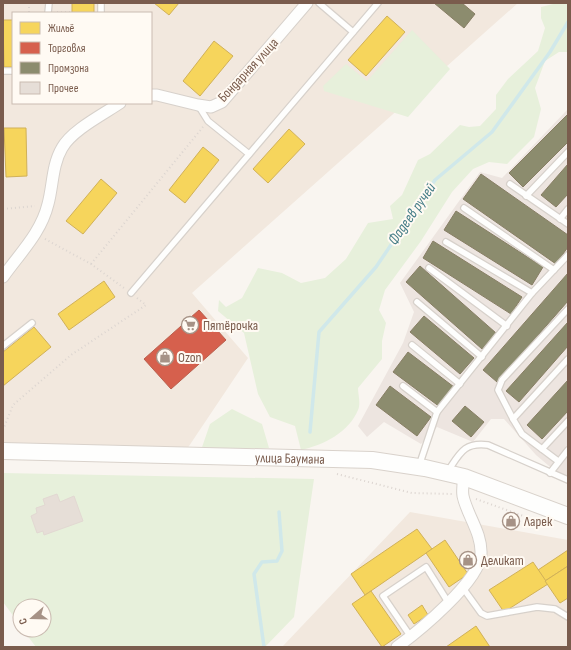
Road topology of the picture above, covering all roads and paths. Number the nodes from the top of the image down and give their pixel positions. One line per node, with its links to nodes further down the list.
1 (49, 3): 5 (lane)
2 (307, 3): 10 (street, Бондарная улица)
3 (319, 3): 7 (lane)
4 (378, 3): 7 (lane)
5 (48, 12): 6 (path)
6 (72, 12)
7 (353, 32): 13 (lane)
8 (152, 95): 10 (street, Бондарная улица)
9 (119, 104): 16 (street)
10 (198, 105): 11 (lane)
11 (208, 121): 13 (lane); 25 (path)
12 (568, 152): 15 (lane)
13 (249, 154): 29 (lane)
14 (510, 184): 15 (lane)
15 (526, 196): 20 (lane)
16 (48, 205): 18 (path); 22 (street)
17 (464, 208): 27 (lane)
18 (3, 209)
19 (568, 209): 20 (lane)
20 (560, 218): 21 (lane)
21 (568, 224)
22 (36, 234): 25 (path); 28 (street)
23 (446, 242): 30 (lane)
24 (568, 255): 27 (lane)
25 (91, 264): 29 (path)
26 (429, 268): 34 (lane)
27 (554, 270): 30 (lane)
28 (3, 276)
29 (131, 293): 44 (path)
30 (532, 293): 34 (lane)
31 (417, 302): 37 (lane)
32 (568, 309): 42 (lane)
33 (32, 323): 36 (lane)
34 (507, 326): 37 (lane)
35 (412, 345): 39 (lane)
36 (3, 346)
37 (482, 357): 39 (lane)
38 (568, 359): 42 (lane)
39 (460, 384): 41 (lane)
40 (403, 386): 41 (lane)
41 (437, 412): 49 (lane)
42 (513, 419): 45 (lane)
43 (568, 421): 45 (lane)
44 (3, 430)
45 (542, 449): 48 (lane)
46 (568, 450): 48 (lane)
47 (3, 451): 49 (street, улица Баумана)
48 (558, 461): 52 (lane)
49 (418, 467): 51 (street, улица Баумана)
50 (333, 473): 55 (path)
51 (447, 473): 52 (lane); 53 (street, улица Баумана)
52 (550, 473): 54 (lane)
53 (464, 477): 55 (street); 56 (street, улица Баумана)
54 (568, 480)
55 (463, 494): 57 (path); 58 (street)
56 (568, 516)
57 (546, 524)
58 (463, 588): 59 (street); 60 (lane)
59 (448, 602): 61 (street); 61 (lane)
60 (568, 617)
61 (411, 637): 62 (street)
62 (397, 647)

